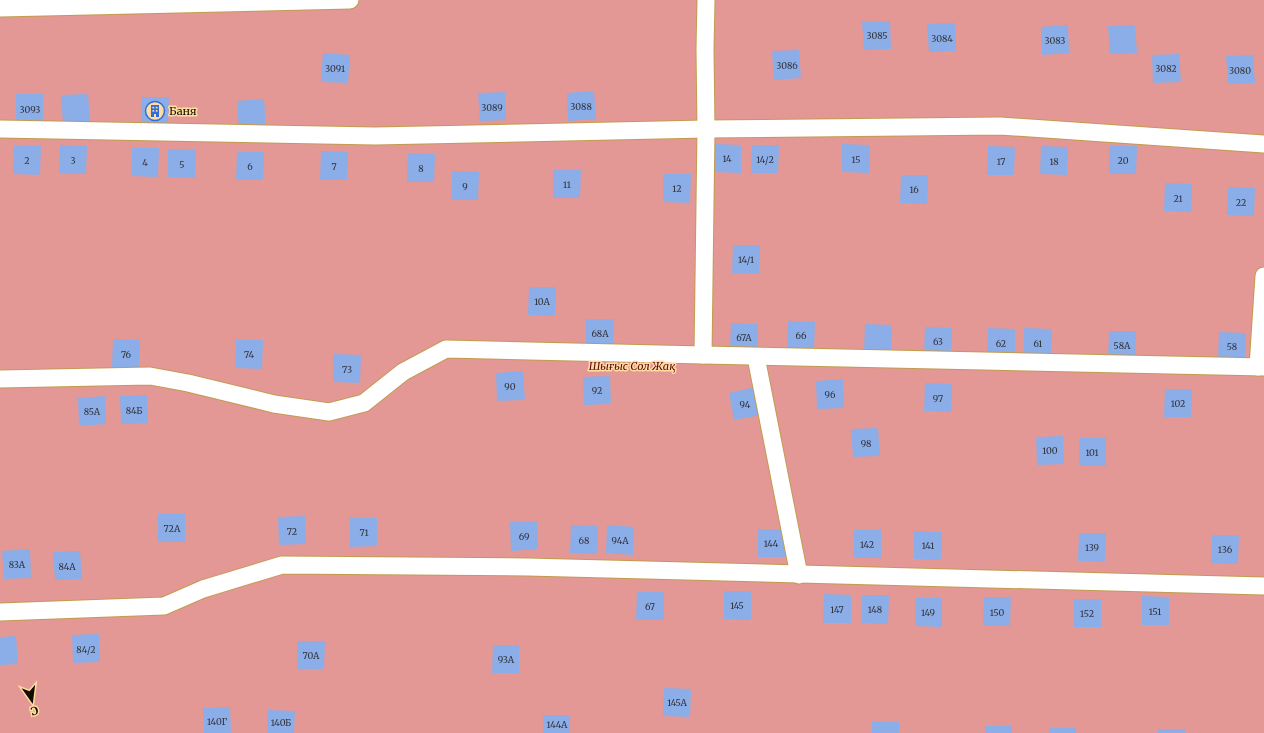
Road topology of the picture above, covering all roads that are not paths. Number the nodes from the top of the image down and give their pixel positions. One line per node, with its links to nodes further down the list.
1 (350, 0): 3 (street)
2 (706, 0): 5 (street)
3 (0, 8)
4 (0, 129): 5 (street)
5 (706, 129): 6 (street); 8 (street)
6 (1264, 144)
7 (1264, 276): 10 (street)
8 (703, 355): 9 (street); 11 (street)
9 (756, 357): 10 (street); 12 (street)
10 (1261, 367)
11 (0, 379)
12 (800, 575): 13 (street); 14 (street)
13 (1264, 586)
14 (0, 612)

